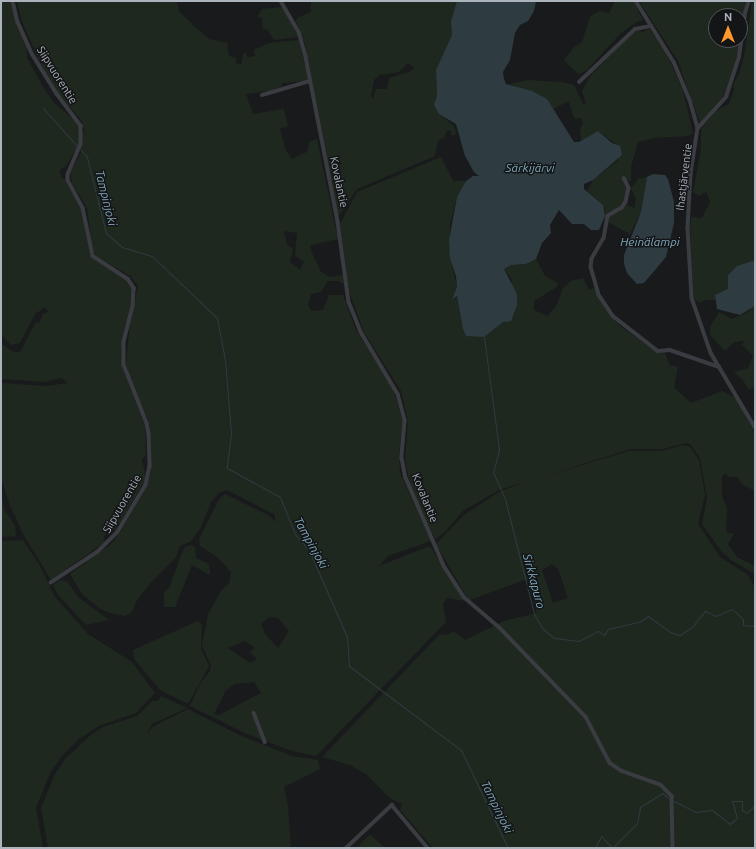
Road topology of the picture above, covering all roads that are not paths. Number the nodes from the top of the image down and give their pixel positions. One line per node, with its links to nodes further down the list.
1 (13, 1): 13 (street, Siipvuorentie)
2 (281, 1): 6 (street, Kovalantie)
3 (636, 1): 5 (street, Ihastjärventie)
4 (750, 1): 9 (street)
5 (651, 26): 7 (street); 9 (street, Ihastjärventie)
6 (310, 82): 8 (street); 18 (street, Kovalantie)
7 (579, 82)
8 (262, 95)
9 (698, 128): 11 (street, Ihastjärventie)
10 (624, 178): 11 (street)
11 (720, 368): 12 (street, Ihastjärventie)
12 (755, 427)
13 (50, 583)
14 (254, 713): 15 (street)
15 (265, 742)
16 (346, 848): 17 (street)
17 (428, 848)
18 (673, 848)

